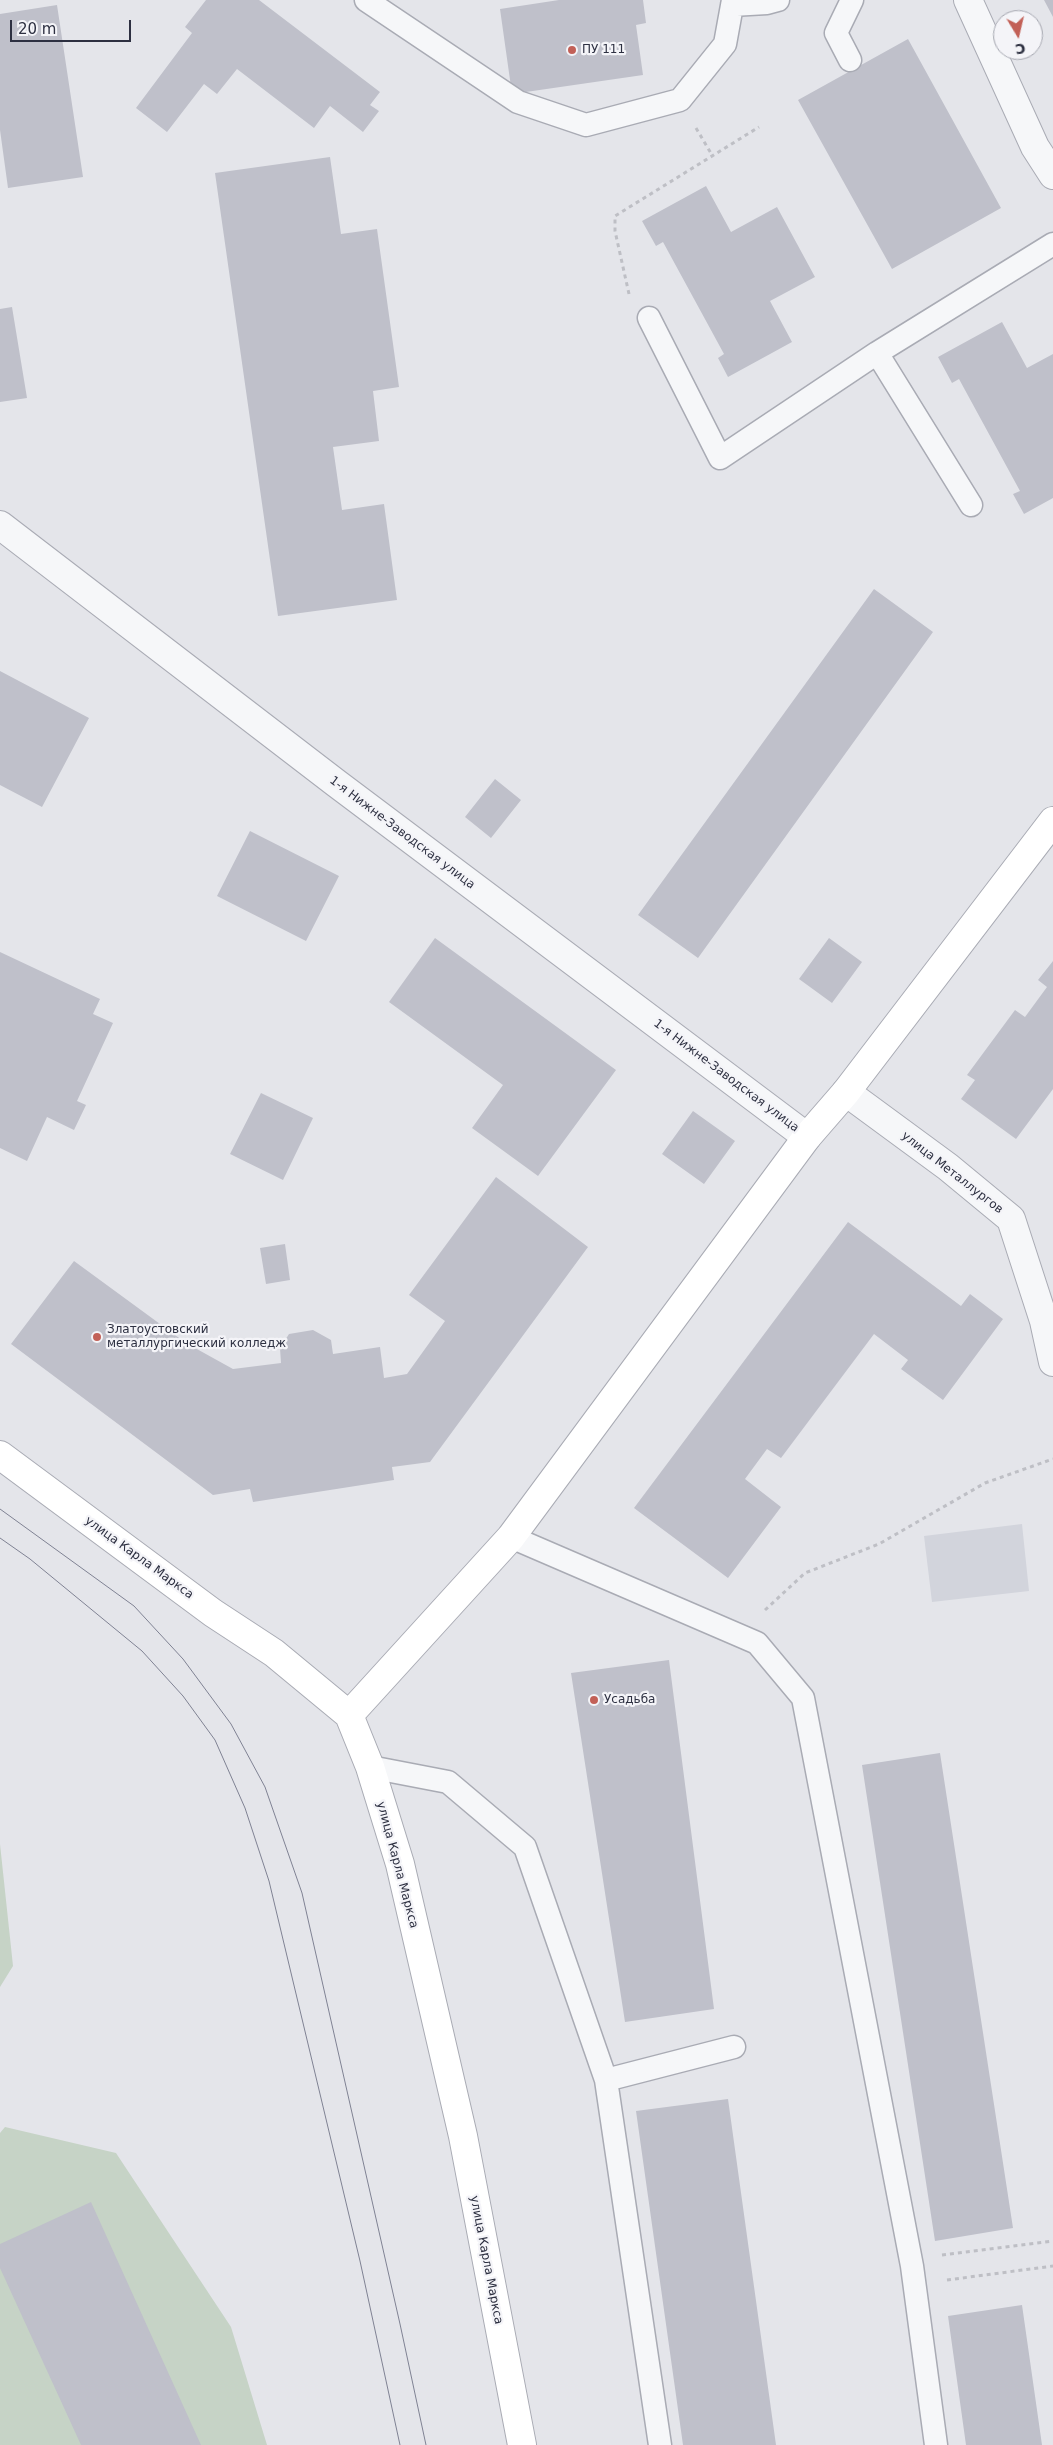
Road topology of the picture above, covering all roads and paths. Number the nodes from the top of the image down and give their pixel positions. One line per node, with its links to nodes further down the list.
1 (366, 0): 5 (lane)
2 (778, 0): 5 (lane)
3 (852, 0): 6 (lane)
4 (968, 0): 8 (street)
5 (733, 3)
6 (850, 60)
7 (759, 127): 10 (path)
8 (1053, 176)
9 (1053, 244): 11 (lane)
10 (649, 318): 11 (lane)
11 (877, 353): 12 (lane)
12 (971, 505)
13 (0, 525): 16 (street, 1-я Нижне-Заводская улица)
14 (1053, 821): 15 (main road)
15 (846, 1092): 16 (main road); 17 (street, улица Металлургов)
16 (807, 1137): 20 (main road)
17 (1053, 1362)
18 (0, 1455): 22 (main road, улица Карла Маркса)
19 (1053, 1459): 21 (path)
20 (511, 1537): 21 (lane); 22 (main road)
21 (721, 1626): 27 (lane)
22 (349, 1714): 23 (main road, улица Карла Маркса)
23 (370, 1767): 25 (lane); 30 (main road, улица Карла Маркса)
24 (734, 2047): 25 (lane)
25 (606, 2080): 31 (lane)
26 (1053, 2242): 27 (path)
27 (910, 2252): 29 (lane)
28 (1053, 2266): 29 (path)
29 (915, 2285): 32 (lane)
30 (522, 2445)
31 (660, 2445)
32 (936, 2445)

